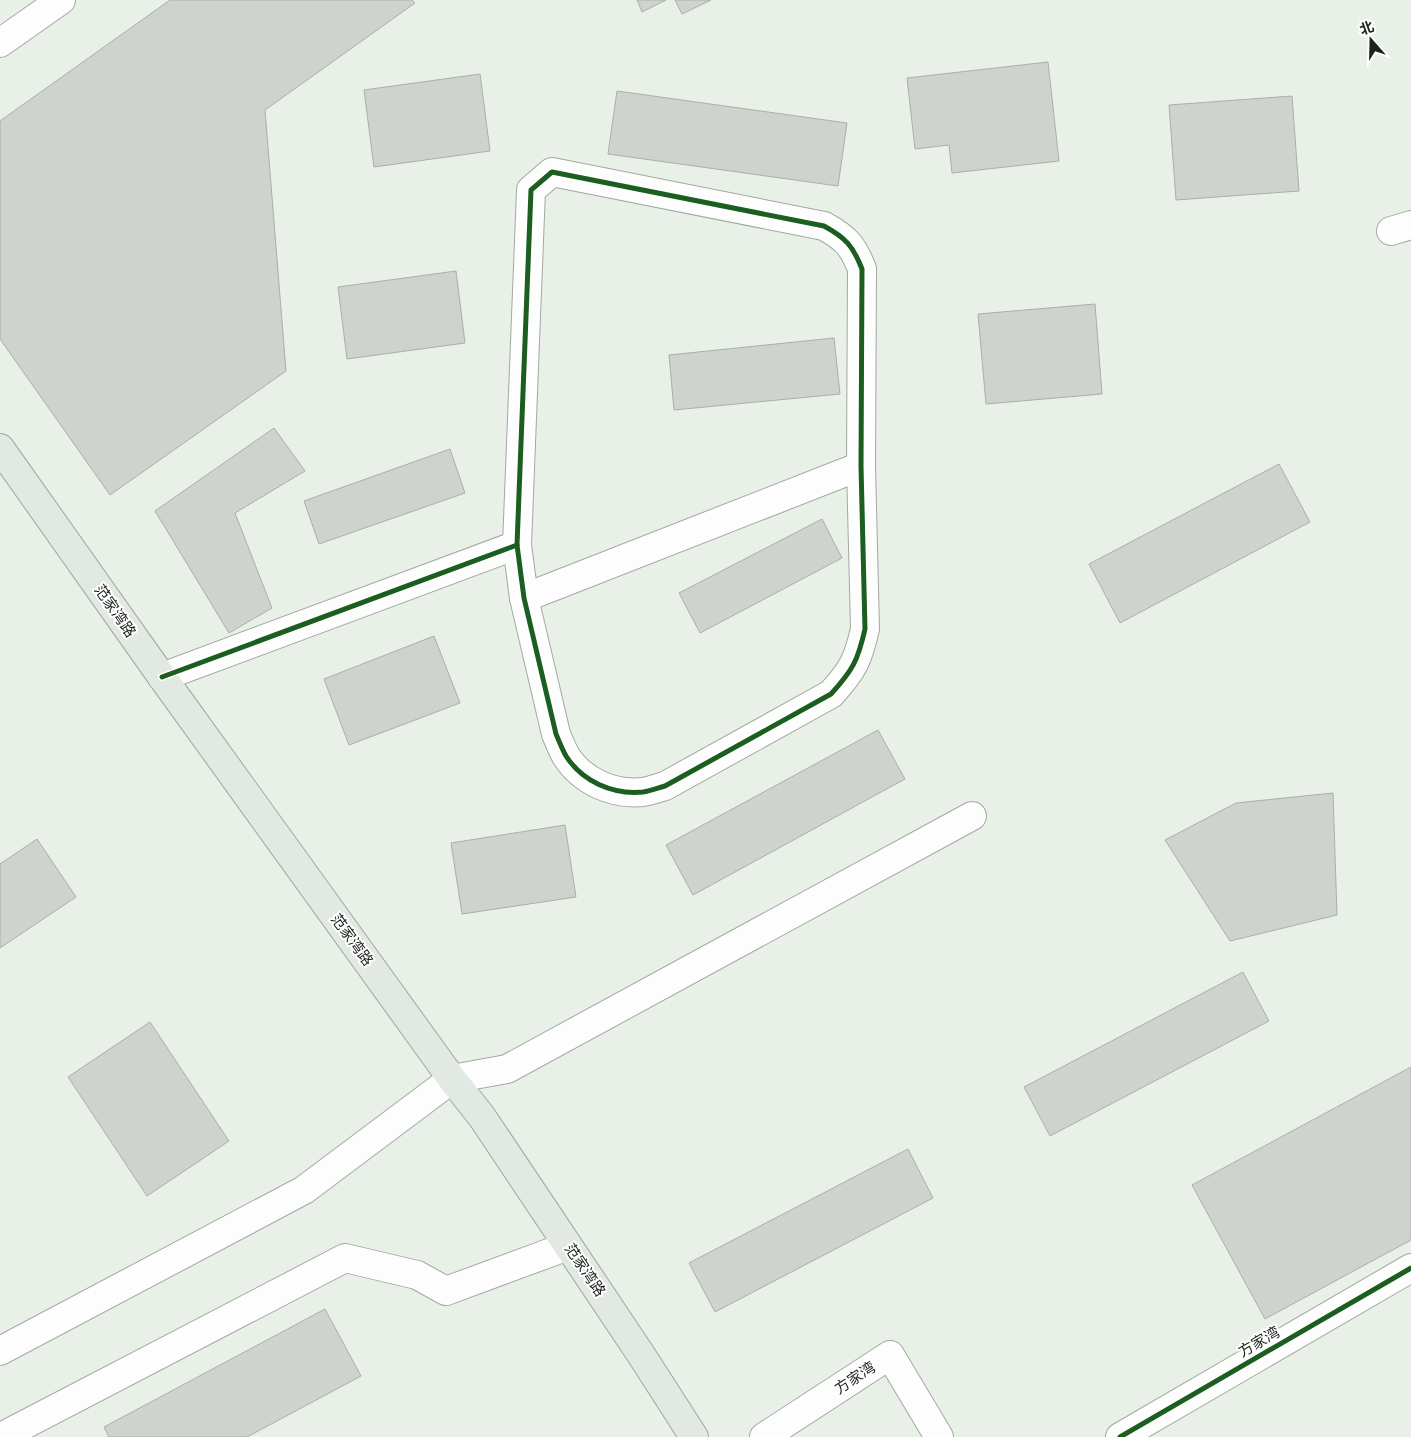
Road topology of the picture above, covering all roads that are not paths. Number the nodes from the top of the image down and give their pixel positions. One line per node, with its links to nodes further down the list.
1 (61, 0): 2 (street)
2 (0, 42)
3 (0, 448): 7 (main road, 范家湾路)
4 (861, 466): 5 (street); 6 (street); 6 (street)
5 (517, 545): 6 (street); 7 (street)
6 (524, 598)
7 (162, 677): 9 (main road, 范家湾路)
8 (972, 816): 9 (street)
9 (452, 1079): 10 (main road, 范家湾路); 12 (street)
10 (568, 1246): 13 (street); 14 (main road, 范家湾路)
11 (1411, 1268): 17 (street, 方家湾)
12 (0, 1351)
13 (1, 1437)
14 (694, 1437)
15 (764, 1437): 16 (street, 方家湾)
16 (939, 1437)
17 (1120, 1437)

